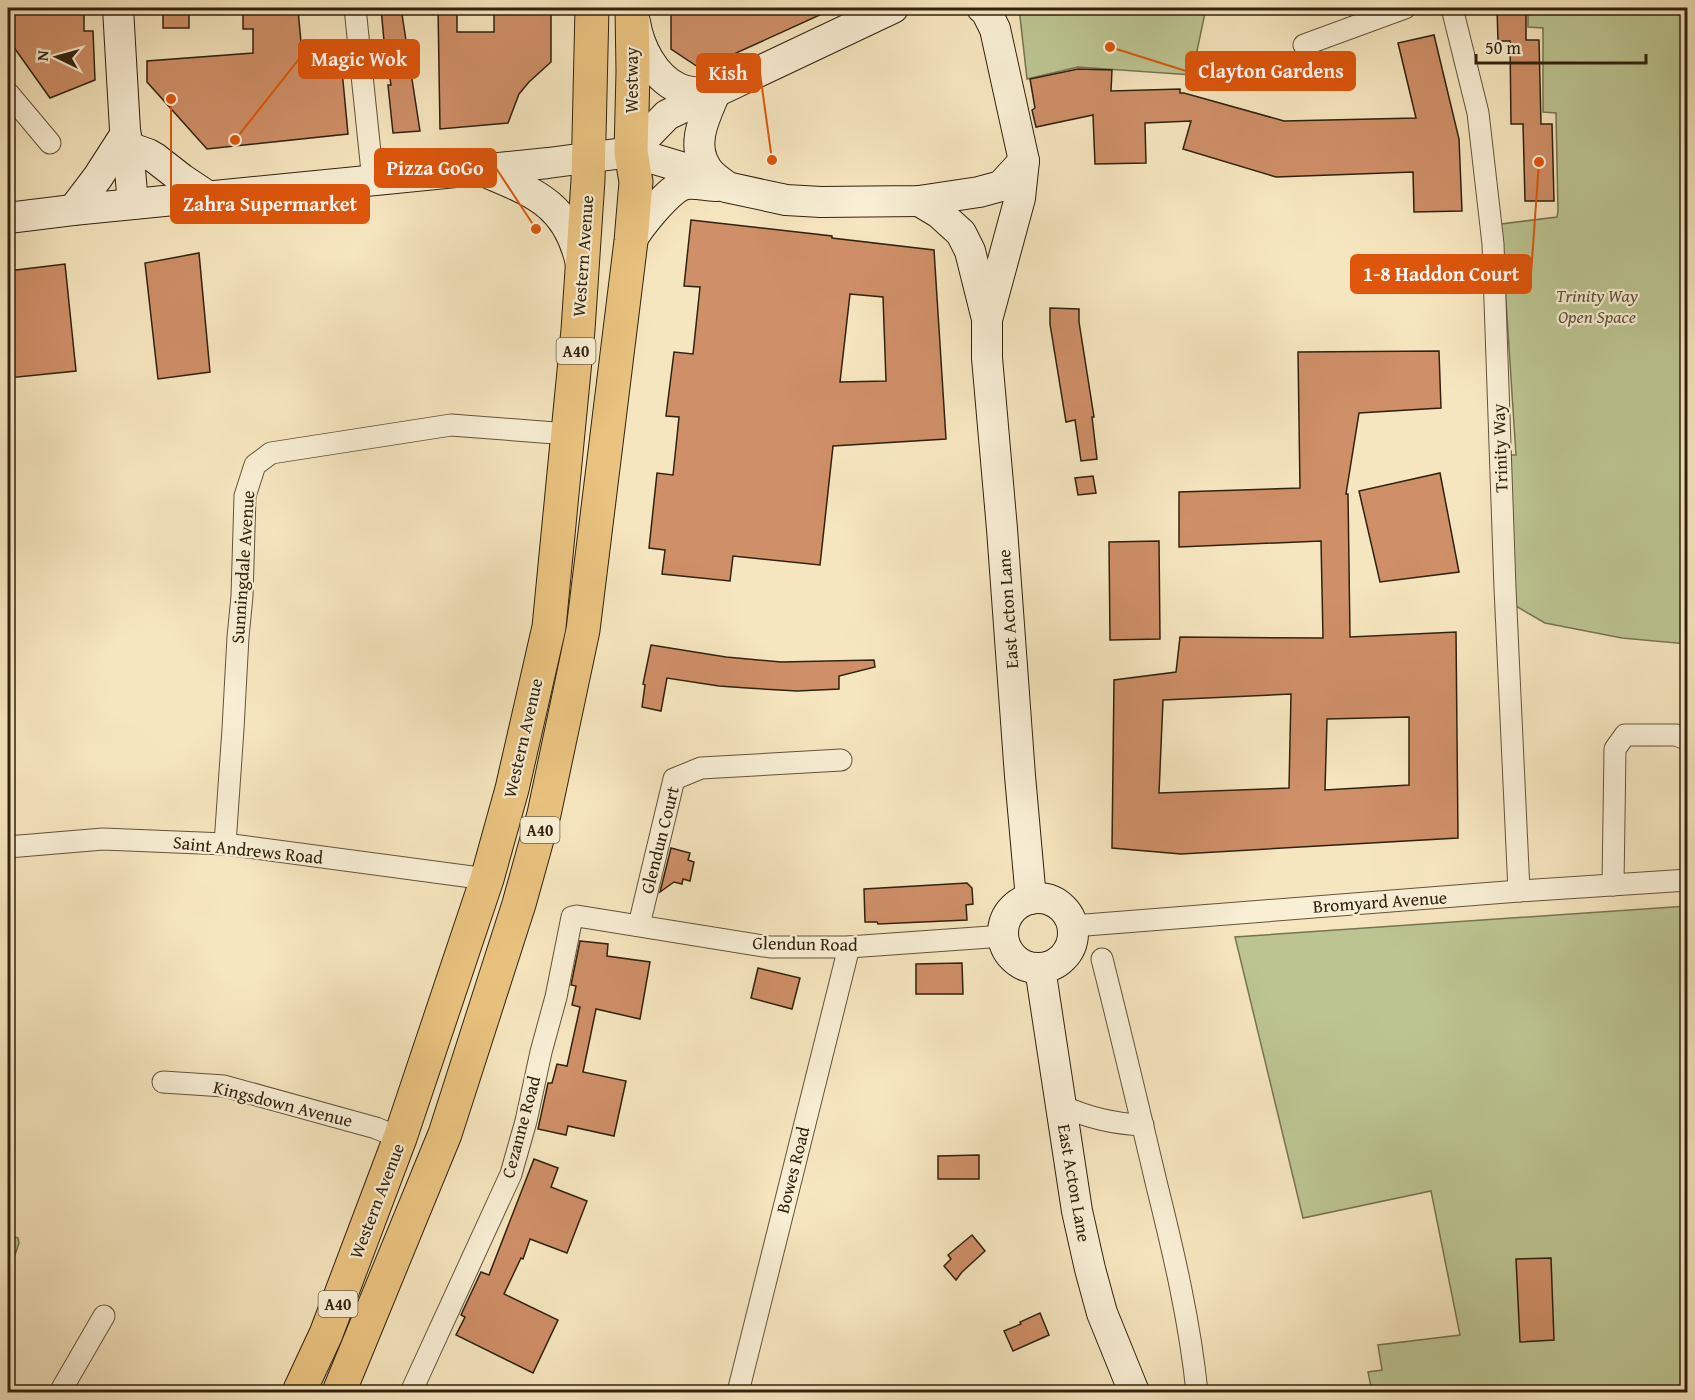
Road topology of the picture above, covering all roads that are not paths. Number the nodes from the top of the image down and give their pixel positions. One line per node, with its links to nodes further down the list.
1 (118, 8): 12 (street)
2 (355, 8): 18 (street)
3 (592, 8): 15 (highway, Western Avenue / A40)
4 (632, 8): 11 (street); 14 (highway, Westway / A40)
5 (892, 8): 11 (street)
6 (1405, 8): 9 (street)
7 (1452, 8): 36 (street, Trinity Way)
8 (991, 15): 16 (street, East Acton Lane)
9 (1305, 45)
10 (8, 93): 13 (street)
11 (716, 93): 14 (street); 19 (street)
12 (127, 141): 20 (street); 22 (street); 23 (street)
13 (50, 143)
14 (632, 152): 15 (street); 19 (street); 25 (highway, Western Avenue / A40)
15 (589, 158): 17 (street); 26 (highway, Western Avenue / A40)
16 (1024, 161): 21 (street); 27 (street, East Acton Lane)
17 (482, 170): 18 (street); 26 (street)
18 (373, 181): 20 (street)
19 (726, 187): 21 (street); 25 (street)
20 (209, 197): 22 (street)
21 (919, 201): 27 (street, East Acton Lane)
22 (133, 204): 23 (street)
23 (73, 210): 24 (street)
24 (8, 218)
25 (631, 241): 52 (highway, Western Avenue / A40)
26 (582, 267): 28 (highway, Western Avenue / A40)
27 (987, 319): 37 (street, East Acton Lane)
28 (568, 434): 31 (street, Sunningdale Avenue); 33 (highway, Western Avenue / A40)
29 (1688, 740): 35 (street)
30 (842, 760): 39 (street, Glendun Court)
31 (225, 844): 32 (street, Saint Andrews Road); 33 (street, Saint Andrews Road)
32 (8, 847)
33 (487, 879): 48 (highway, Western Avenue / A40)
34 (1688, 880): 35 (street, Bromyard Avenue)
35 (1613, 885): 36 (street, Bromyard Avenue)
36 (1519, 891): 40 (street, Bromyard Avenue)
37 (1031, 899): 40 (street); 41 (street)
38 (572, 917): 39 (street, Glendun Road); 53 (street, Cezanne Road)
39 (639, 925): 42 (street, Glendun Road)
40 (1073, 926): 44 (street)
41 (1004, 936): 42 (street, Glendun Road); 44 (street)
42 (849, 946): 54 (street, Bowes Road)
43 (1102, 959): 47 (street)
44 (1040, 968): 46 (street, East Acton Lane)
45 (163, 1082): 48 (street, Kingsdown Avenue)
46 (1062, 1106): 47 (street); 55 (street, East Acton Lane)
47 (1143, 1125): 56 (street)
48 (400, 1138): 51 (highway, Western Avenue / A40)
49 (104, 1316): 50 (street)
50 (60, 1392)
51 (299, 1392)
52 (339, 1392)
53 (411, 1392)
54 (738, 1392)
55 (1134, 1392)
56 (1197, 1392)

